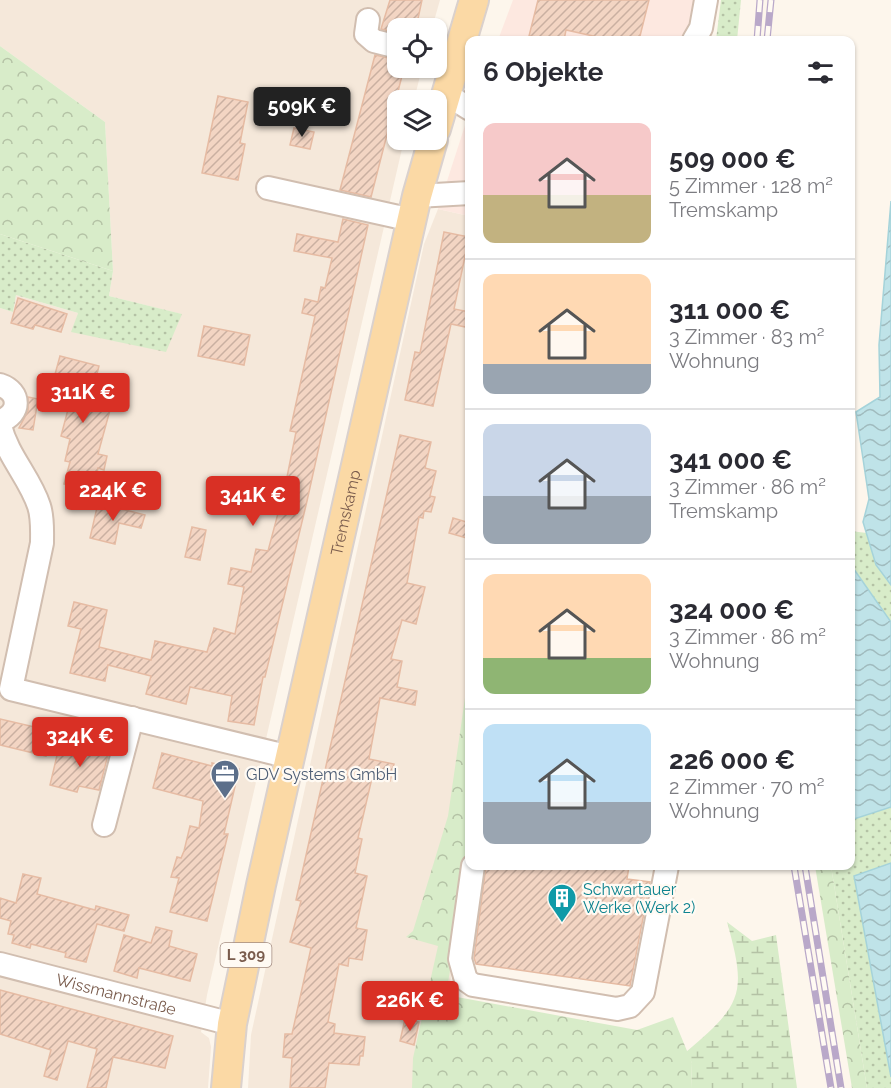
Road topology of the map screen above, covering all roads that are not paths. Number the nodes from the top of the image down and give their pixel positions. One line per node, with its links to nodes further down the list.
1 (474, 0): 6 (main road)
2 (706, 0): 4 (street)
3 (368, 20): 5 (street)
4 (696, 36)
5 (387, 44)
6 (456, 54): 7 (main road)
7 (458, 101): 8 (main road)
8 (447, 115)
9 (430, 150): 12 (main road, Tremskamp / L 309)
10 (268, 188): 12 (street)
11 (465, 195): 12 (street)
12 (415, 208): 18 (main road, Tremskamp / L 309)
13 (0, 385): 14 (street)
14 (0, 421)
15 (0, 426): 16 (street)
16 (6, 688): 17 (street)
17 (132, 718): 18 (street); 19 (street)
18 (290, 757): 23 (main road, Tremskamp / L 309)
19 (104, 825)
20 (472, 870): 21 (street)
21 (666, 870)
22 (0, 964): 23 (street, Wissmannstraße)
23 (232, 1024): 24 (main road, L 309)
24 (226, 1088)

